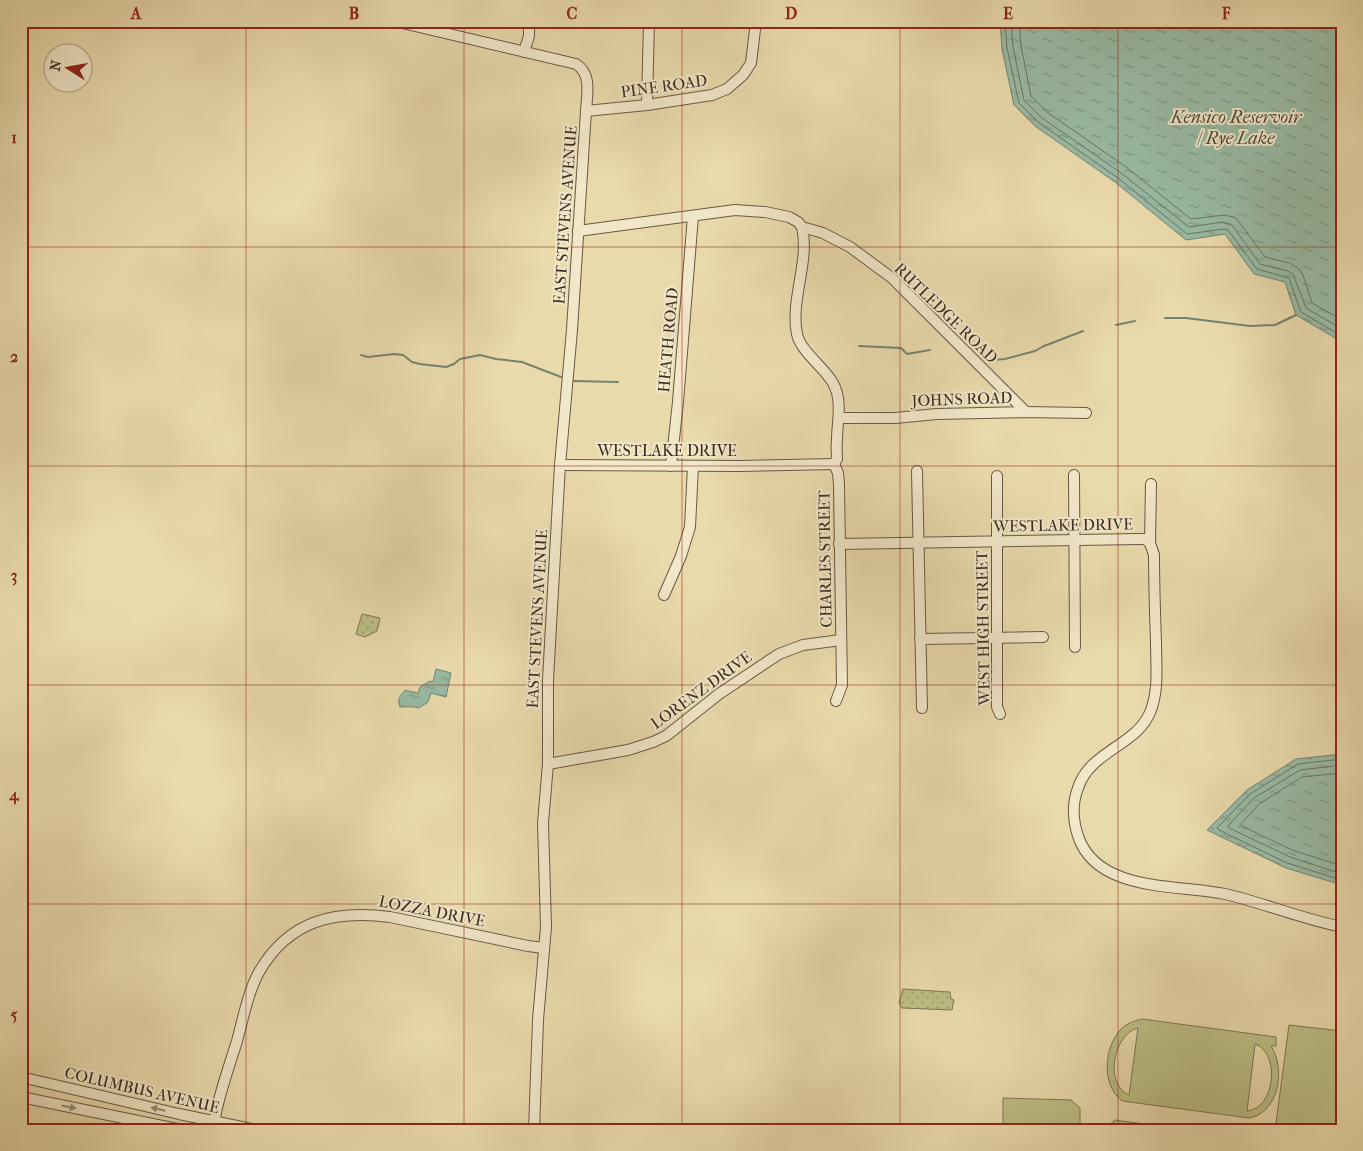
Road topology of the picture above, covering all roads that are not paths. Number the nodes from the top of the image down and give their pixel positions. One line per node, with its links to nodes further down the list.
1 (394, 21): 5 (street)
2 (529, 21): 5 (street)
3 (649, 21): 6 (street)
4 (756, 21): 6 (street, PINE ROAD)
5 (524, 52): 7 (street)
6 (647, 105): 7 (street, PINE ROAD)
7 (586, 111): 10 (street, EAST STEVENS AVENUE)
8 (693, 216): 9 (street, RUTLEDGE ROAD); 10 (street, RUTLEDGE ROAD); 16 (street, HEATH ROAD)
9 (802, 227): 11 (street, RUTLEDGE ROAD); 13 (street, CHARLES STREET)
10 (578, 231): 15 (street, EAST STEVENS AVENUE)
11 (1026, 412): 12 (street, JOHNS ROAD); 13 (street, JOHNS ROAD)
12 (1086, 413)
13 (839, 418): 14 (street, CHARLES STREET)
14 (834, 464): 17 (street, WESTLAKE DRIVE); 26 (street, CHARLES STREET)
15 (560, 465): 16 (street, WESTLAKE DRIVE); 36 (street, EAST STEVENS AVENUE)
16 (671, 466): 17 (street, WESTLAKE DRIVE)
17 (693, 466): 27 (street)
18 (918, 472): 24 (street)
19 (1074, 474): 22 (street)
20 (997, 476): 23 (street, WEST HIGH STREET)
21 (1152, 484): 25 (street)
22 (1075, 540): 23 (street, WESTLAKE DRIVE); 25 (street, WESTLAKE DRIVE); 32 (street)
23 (997, 541): 24 (street, WESTLAKE DRIVE); 29 (street, WEST HIGH STREET)
24 (918, 542): 26 (street, WESTLAKE DRIVE); 30 (street)
25 (1150, 542): 37 (street, WESTLAKE DRIVE)
26 (840, 544): 31 (street, CHARLES STREET)
27 (664, 595)
28 (1043, 637): 29 (street)
29 (998, 638): 30 (street); 35 (street, WEST HIGH STREET)
30 (920, 639): 34 (street)
31 (841, 640): 33 (street, CHARLES STREET); 36 (street, LORENZ DRIVE)
32 (1076, 647)
33 (836, 701)
34 (922, 708)
35 (1000, 714)
36 (548, 764): 38 (street, EAST STEVENS AVENUE)
37 (1342, 927)
38 (544, 948): 41 (street, LOZZA DRIVE); 44 (street, EAST STEVENS AVENUE)
39 (21, 1077): 41 (street, COLUMBUS AVENUE, one-way to 39)
40 (21, 1097): 42 (street, COLUMBUS AVENUE, one-way to 42)
41 (213, 1126): 43 (street, COLUMBUS AVENUE)
42 (182, 1130)
43 (257, 1130)
44 (534, 1130)

